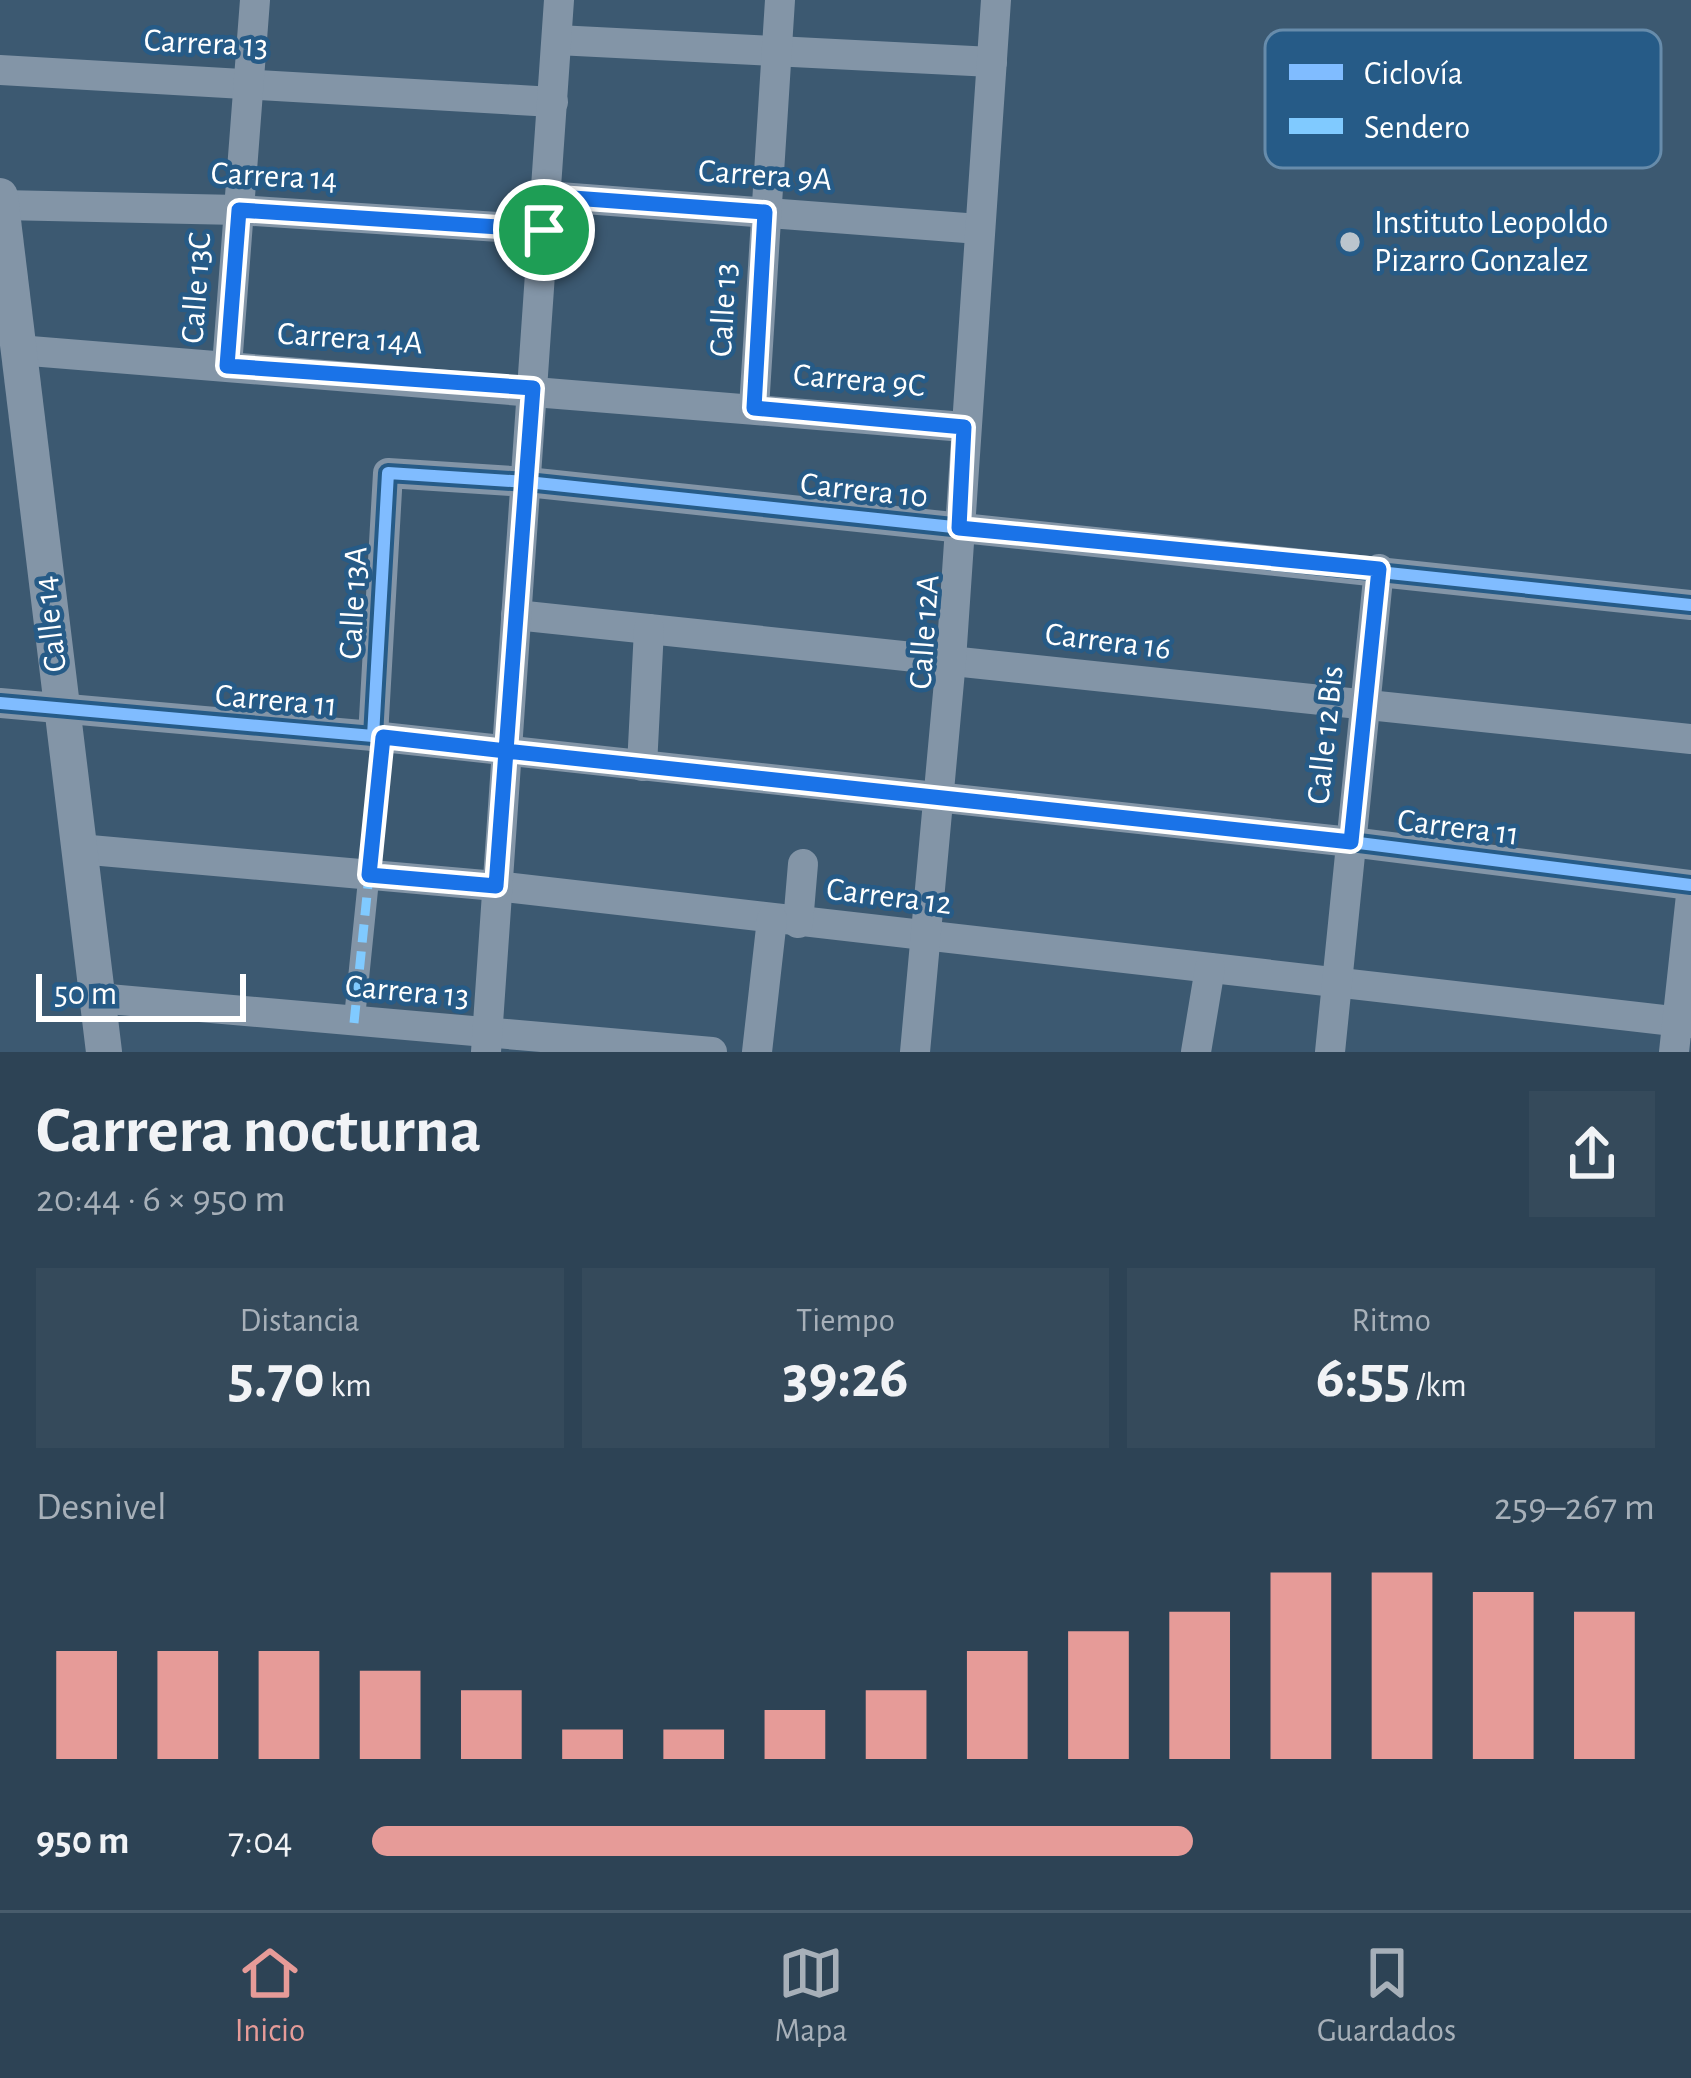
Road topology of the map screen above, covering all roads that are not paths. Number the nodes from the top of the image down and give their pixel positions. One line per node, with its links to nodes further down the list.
1 (255, 0): 9 (street, Calle 13C)
2 (559, 0): 5 (street)
3 (779, 0): 6 (street, Calle 13)
4 (995, 0): 7 (street, Calle 12A)
5 (557, 40): 6 (street); 10 (street)
6 (777, 49): 7 (street); 15 (street, Calle 13)
7 (992, 62): 16 (street, Calle 12A)
8 (0, 70): 9 (street, Carrera 13)
9 (248, 82): 10 (street, Carrera 13); 14 (street, Calle 13C)
10 (553, 101): 12 (street)
11 (0, 196): 13 (street, Calle 14)
12 (546, 196): 15 (street, Carrera 9A); 17 (street)
13 (1, 205): 14 (street, Carrera 14); 18 (street, Calle 14)
14 (239, 210): 17 (street, Carrera 14); 19 (street, Calle 13C)
15 (765, 212): 16 (street, Carrera 9A); 21 (street, Calle 13)
16 (979, 229): 22 (street, Calle 12A)
17 (544, 230): 20 (street)
18 (18, 350): 19 (street, Carrera 14A); 33 (street, Calle 14)
19 (227, 366): 20 (street, Carrera 14A)
20 (533, 388): 21 (street, Carrera 9C); 24 (street)
21 (754, 408): 22 (street, Carrera 9C)
22 (964, 427): 25 (street, Calle 12A)
23 (388, 473): 24 (street, Carrera 10); 34 (street, Calle 13A)
24 (527, 482): 25 (street, Carrera 10); 28 (street)
25 (959, 528): 26 (street, Carrera 10); 30 (street, Calle 12A)
26 (1379, 569): 27 (street, Carrera 10); 32 (street, Calle 12 Bis)
27 (1691, 605)
28 (516, 616): 29 (street, Carrera 16); 36 (street)
29 (649, 629): 30 (street, Carrera 16); 37 (street)
30 (951, 660): 32 (street, Carrera 16); 38 (street, Calle 12A)
31 (0, 703): 33 (street, Carrera 11)
32 (1365, 709): 35 (street, Carrera 16); 39 (street, Calle 12 Bis)
33 (62, 710): 34 (street, Carrera 11); 40 (street, Calle 14)
34 (378, 736): 36 (street, Carrera 11); 42 (street, Calle 13A)
35 (1691, 739)
36 (506, 751): 37 (street, Carrera 11); 44 (street)
37 (642, 766): 38 (street, Carrera 11)
38 (940, 797): 39 (street, Carrera 11); 47 (street, Calle 12A)
39 (1351, 842): 43 (street, Carrera 11); 49 (street, Calle 12 Bis)
40 (79, 849): 42 (street, Carrera 12); 50 (street, Calle 14)
41 (803, 864): 46 (street)
42 (369, 875): 44 (street, Carrera 12); 51 (street, Calle 13A)
43 (1691, 885)
44 (496, 886): 46 (street, Carrera 12); 53 (street)
45 (1691, 895): 52 (street)
46 (785, 921): 47 (street, Carrera 12); 56 (street)
47 (925, 938): 48 (street, Carrera 12); 57 (street, Calle 12A)
48 (1210, 968): 49 (street, Carrera 12); 58 (street)
49 (1337, 981): 52 (street, Carrera 12); 59 (street, Calle 12 Bis)
50 (97, 998): 51 (street, Carrera 13); 54 (street, Calle 14)
51 (354, 1023): 53 (street, Carrera 13)
52 (1680, 1033)
53 (486, 1044): 55 (street, Carrera 13)
54 (104, 1052)
55 (712, 1052)
56 (757, 1052)
57 (915, 1052)
58 (1196, 1052)
59 (1330, 1052)

